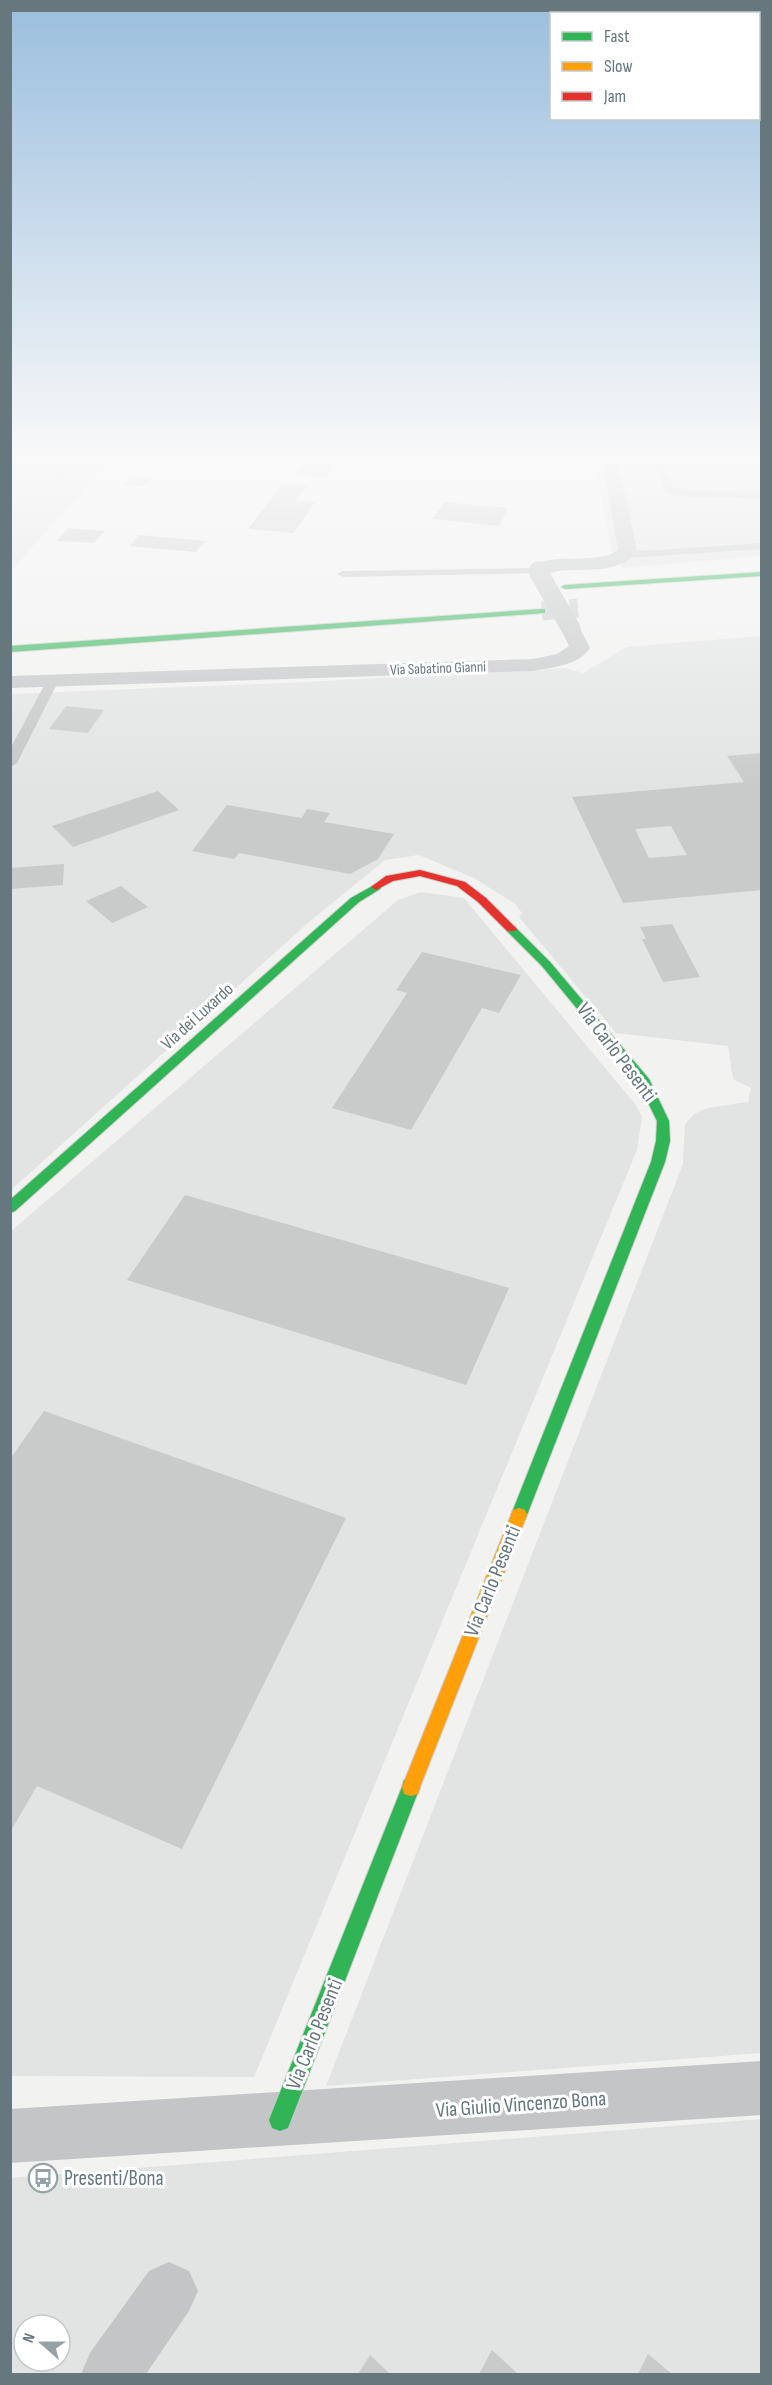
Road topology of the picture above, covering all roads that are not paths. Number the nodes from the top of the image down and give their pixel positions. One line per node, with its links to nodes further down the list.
1 (549, 567): 2 (street)
2 (538, 571): 3 (lane); 9 (street, Via Sabatino Gianni, bridge)
3 (344, 574)
4 (762, 574): 5 (main road)
5 (566, 588)
6 (542, 611): 7 (main road)
7 (10, 649)
8 (10, 682): 9 (street, Via Sabatino Gianni)
9 (52, 682): 10 (lane)
10 (10, 762)
11 (420, 873): 12 (main road, Via dei Luxardo); 14 (main road, Via Carlo Pesenti)
12 (10, 1208)
13 (762, 2088): 14 (street, Via Giulio Vincenzo Bona)
14 (280, 2120): 15 (street)
15 (10, 2136)
16 (169, 2291): 17 (street)
17 (111, 2374)

